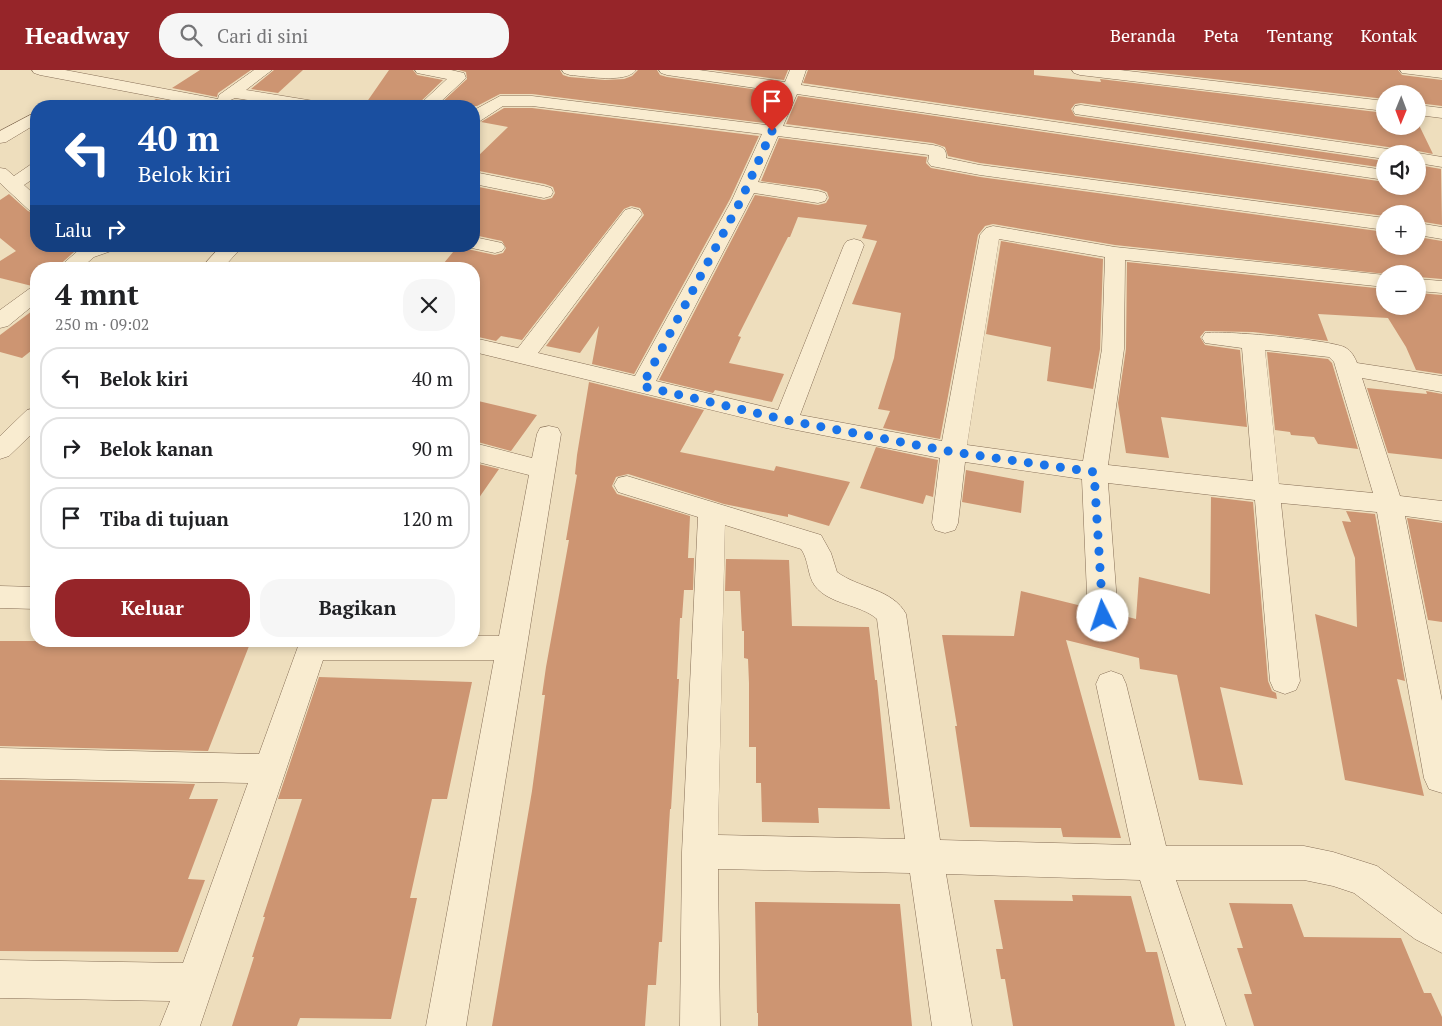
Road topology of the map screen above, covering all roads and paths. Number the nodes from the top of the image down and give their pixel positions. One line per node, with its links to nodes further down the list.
1 (40, 70): 15 (street)
2 (264, 70): 14 (street)
3 (423, 70): 18 (street)
4 (570, 70): 5 (street)
5 (628, 70)
6 (668, 70): 12 (street)
7 (798, 70): 12 (street)
8 (1080, 70): 13 (street)
9 (1240, 70): 13 (street)
10 (1408, 70): 11 (street)
11 (1442, 73)
12 (792, 89): 26 (street); 32 (street)
13 (1243, 90): 19 (street); 24 (street)
14 (233, 93): 16 (street); 17 (street)
15 (190, 100)
16 (222, 100)
17 (277, 100)
18 (433, 100)
19 (1376, 105)
20 (1081, 110): 24 (street)
21 (1426, 111): 23 (street)
22 (480, 113): 26 (street)
23 (1442, 113)
24 (1248, 119): 28 (street)
25 (30, 120): 27 (street)
26 (772, 131): 35 (street); 40 (street)
27 (0, 138)
28 (1376, 151)
29 (1426, 159): 30 (street)
30 (1442, 162)
31 (30, 171): 33 (street)
32 (1376, 174)
33 (6, 179): 38 (street)
34 (480, 179): 36 (street)
35 (747, 186): 37 (street); 62 (street)
36 (544, 192)
37 (818, 197)
38 (30, 201)
39 (632, 214): 59 (street)
40 (1376, 223)
41 (1426, 229): 42 (street)
42 (1442, 232)
43 (480, 244): 45 (street)
44 (854, 245): 63 (street)
45 (495, 247)
46 (82, 252): 49 (street)
47 (227, 252): 50 (street)
48 (1114, 253): 51 (street); 67 (street); 70 (street)
49 (73, 262)
50 (217, 262)
51 (1376, 280)
52 (1426, 286): 53 (street)
53 (1442, 288)
54 (30, 298): 55 (street)
55 (0, 321)
56 (1213, 338): 57 (street)
57 (1253, 341): 60 (street); 72 (street)
58 (480, 346): 59 (street)
59 (523, 357): 62 (street)
60 (1349, 369): 61 (street); 73 (street)
61 (1442, 384)
62 (642, 386): 63 (street)
63 (786, 420): 67 (street)
64 (30, 422): 66 (street)
65 (549, 434): 69 (street)
66 (0, 450)
67 (953, 452): 70 (street); 76 (street)
68 (480, 454): 69 (street)
69 (542, 469): 82 (street)
70 (1094, 472): 72 (street); 79 (street)
71 (627, 485): 74 (street)
72 (1266, 492): 73 (street); 83 (street)
73 (1389, 504): 75 (street); 87 (street)
74 (712, 511): 88 (street); 89 (street)
75 (1442, 512)
76 (945, 523)
77 (0, 597): 78 (street)
78 (30, 598)
79 (1103, 616)
80 (313, 647): 86 (street)
81 (446, 647): 82 (street)
82 (512, 648): 95 (street)
83 (1285, 681)
84 (1111, 684): 90 (street)
85 (0, 763): 86 (street)
86 (271, 769): 93 (street)
87 (1442, 778)
88 (700, 852): 89 (street); 96 (street)
89 (925, 856): 90 (street); 97 (street)
90 (1152, 863): 91 (street); 98 (street)
91 (1437, 939)
92 (0, 978): 93 (street)
93 (195, 982): 94 (street)
94 (180, 1026)
95 (446, 1026)
96 (700, 1026)
97 (952, 1026)
98 (1206, 1026)

